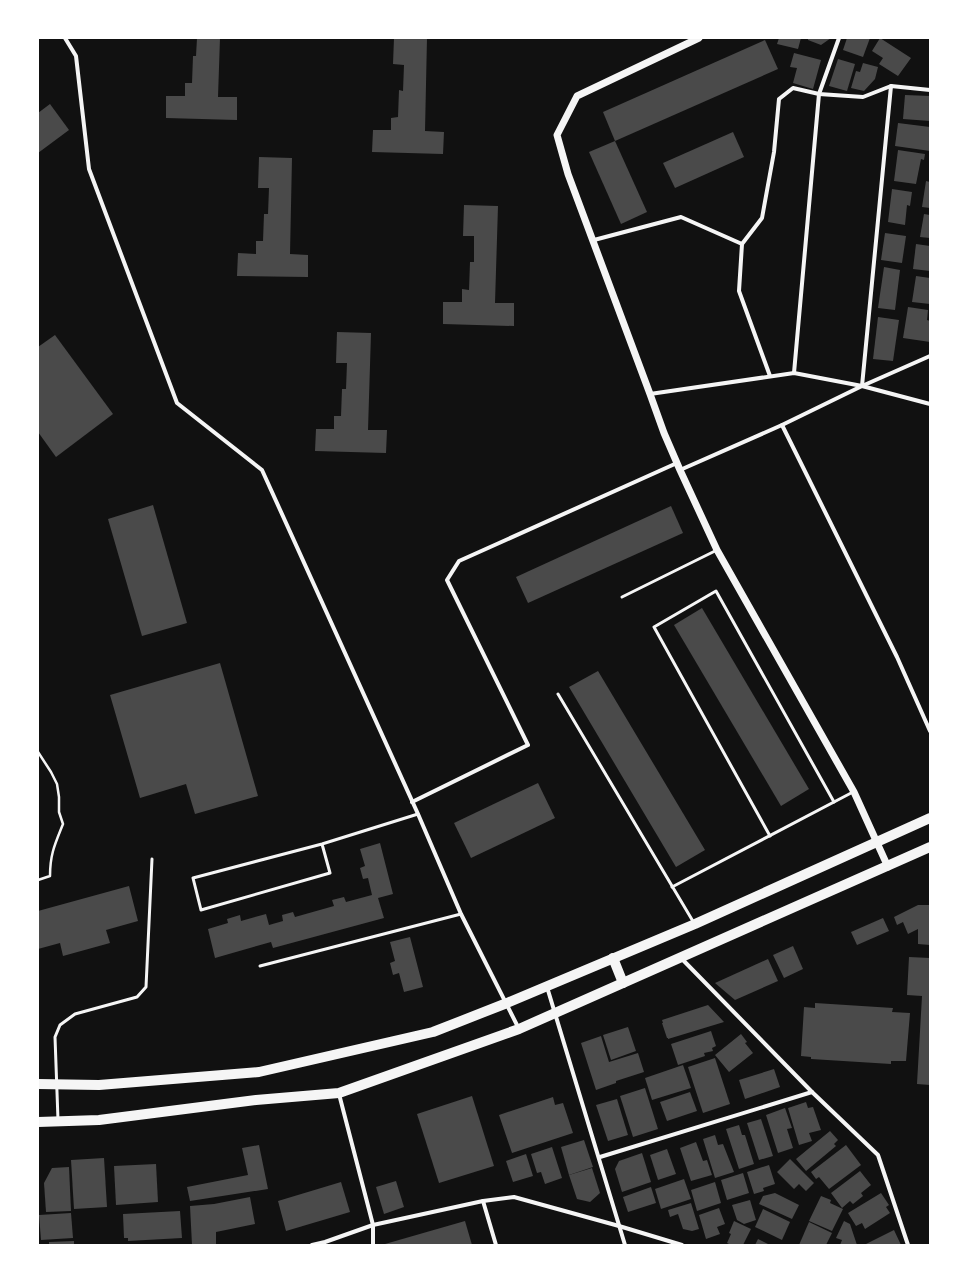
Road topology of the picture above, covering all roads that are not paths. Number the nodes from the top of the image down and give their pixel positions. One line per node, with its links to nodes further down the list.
1 (65, 38): 22 (street)
2 (699, 38): 7 (street)
3 (839, 38): 6 (street)
4 (891, 86): 5 (street); 6 (street); 12 (street)
5 (930, 90)
6 (819, 94): 8 (street); 10 (street)
7 (594, 240): 8 (street); 13 (street)
8 (742, 244): 11 (street)
9 (930, 356): 12 (street)
10 (794, 373): 11 (street); 12 (street)
11 (770, 376): 13 (street)
12 (862, 386): 14 (street); 15 (street)
13 (650, 394): 16 (street)
14 (930, 404)
15 (782, 425): 16 (street); 20 (street)
16 (679, 467): 17 (street); 22 (street)
17 (717, 550): 18 (lane); 21 (street)
18 (622, 598)
19 (558, 694): 32 (lane)
20 (930, 731)
21 (854, 792): 23 (lane); 27 (street)
22 (412, 802): 24 (street)
23 (834, 802): 26 (lane); 26 (lane)
24 (418, 814): 28 (lane); 33 (street)
25 (930, 818): 27 (main road)
26 (770, 836): 32 (lane)
27 (877, 843): 31 (street); 34 (main road)
28 (322, 844): 28 (lane)
29 (930, 847): 31 (main road)
30 (152, 859): 44 (lane)
31 (888, 867): 36 (main road)
32 (672, 887): 34 (lane)
33 (461, 914): 37 (lane); 40 (street)
34 (695, 924): 35 (main road)
35 (613, 958): 38 (main road); 39 (main road)
36 (681, 958): 38 (main road); 45 (street)
37 (260, 966)
38 (623, 983): 41 (main road)
39 (547, 986): 40 (main road); 41 (street)
40 (506, 1003): 42 (street); 44 (main road)
41 (556, 1012): 42 (main road); 49 (street)
42 (519, 1029): 46 (main road)
43 (38, 1084): 44 (main road)
44 (58, 1084): 48 (lane)
45 (812, 1092): 49 (street); 58 (street)
46 (339, 1093): 48 (main road); 51 (street)
47 (38, 1122): 48 (main road)
48 (58, 1122)
49 (600, 1157): 52 (street)
50 (483, 1201): 51 (street); 52 (street); 55 (street)
51 (373, 1225): 53 (street); 54 (street)
52 (619, 1226): 56 (street); 57 (street)
53 (312, 1245)
54 (373, 1245)
55 (496, 1245)
56 (625, 1245)
57 (682, 1245)
58 (908, 1245)

